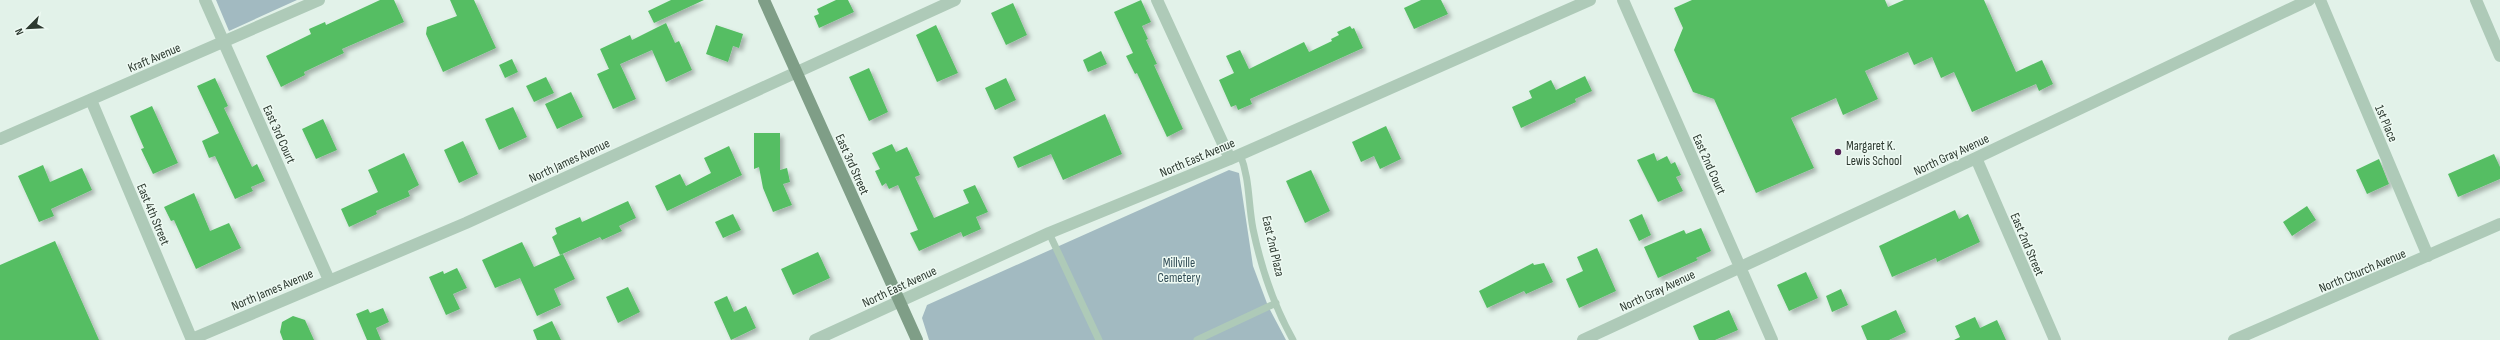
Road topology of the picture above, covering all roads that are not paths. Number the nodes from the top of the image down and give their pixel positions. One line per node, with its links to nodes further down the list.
1 (205, 0): 11 (street, East 3rd Court)
2 (319, 0): 11 (street, Kraft Avenue)
3 (764, 0): 13 (street, East 3rd Street)
4 (955, 0): 13 (street, North James Avenue)
5 (1157, 0): 16 (street, East 2nd Plaza)
6 (1590, 0): 16 (street, North East Avenue)
7 (1623, 0): 21 (street, East 2nd Court)
8 (2309, 0): 17 (street, North Gray Avenue)
9 (2320, 0): 20 (street, 1st Place)
10 (2476, 0): 12 (street)
11 (224, 43): 14 (street, Kraft Avenue); 22 (street, East 3rd Court)
12 (2500, 56)
13 (796, 72): 22 (street, North James Avenue); 23 (street, East 3rd Street)
14 (91, 100): 15 (street, Kraft Avenue); 25 (street, East 4th Street)
15 (0, 139)
16 (1235, 156): 19 (street, North East Avenue); 24 (lane, East 2nd Plaza)
17 (1976, 158): 21 (street, North Gray Avenue); 33 (street, East 2nd Street)
18 (2500, 224): 20 (street, North Church Avenue)
19 (1049, 232): 23 (street, North East Avenue); 28 (lane)
20 (2428, 256): 34 (street, North Church Avenue)
21 (1739, 266): 31 (street, North Gray Avenue); 32 (street, East 2nd Court)
22 (329, 280): 25 (street, North James Avenue)
23 (900, 301): 26 (street, North East Avenue); 27 (street, East 3rd Street)
24 (1276, 303): 29 (lane); 30 (lane, East 2nd Plaza)
25 (192, 340)
26 (815, 340)
27 (917, 340)
28 (1099, 340)
29 (1197, 340)
30 (1293, 340)
31 (1582, 340)
32 (1772, 340)
33 (2055, 340)
34 (2234, 340)

